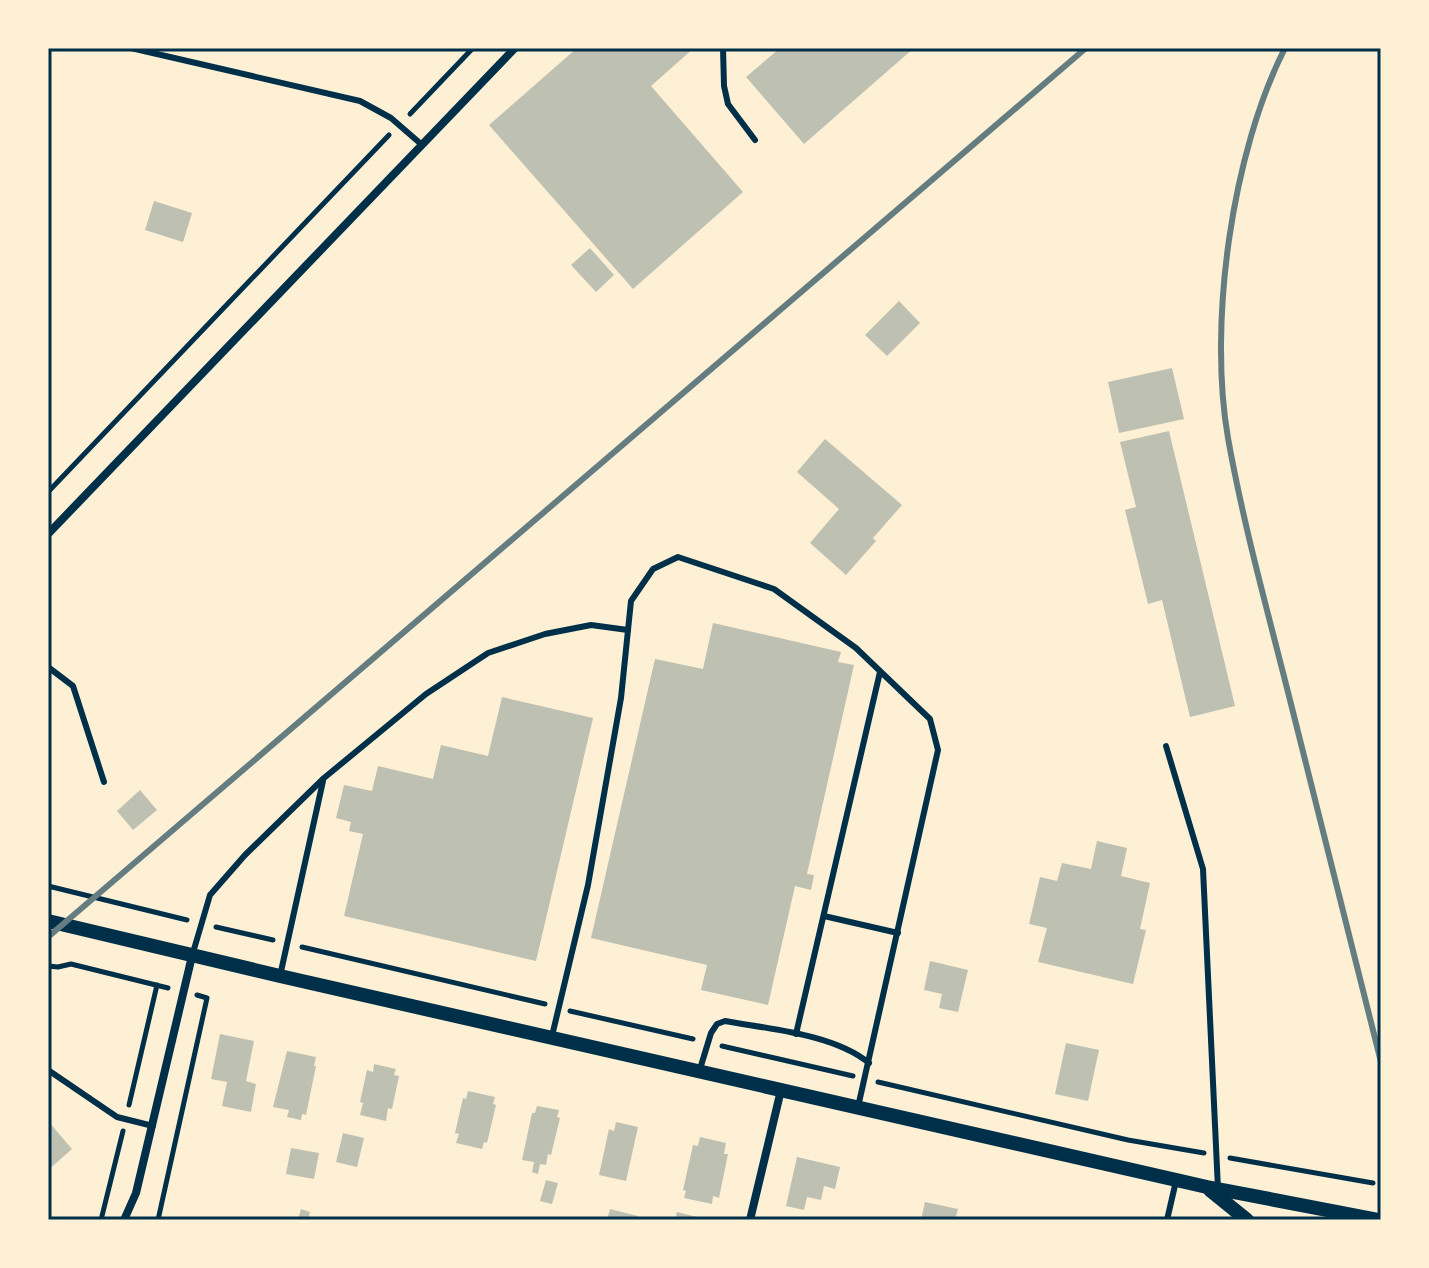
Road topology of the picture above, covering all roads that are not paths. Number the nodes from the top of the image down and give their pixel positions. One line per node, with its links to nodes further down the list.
1 (131, 48): 5 (lane)
2 (515, 48): 5 (street)
3 (723, 48): 4 (lane)
4 (755, 140)
5 (421, 144): 6 (street)
6 (48, 534)
7 (628, 630): 9 (lane); 11 (lane); 19 (lane)
8 (48, 667): 12 (lane)
9 (880, 671): 13 (lane); 15 (lane)
10 (1166, 746): 27 (lane)
11 (324, 778): 16 (lane); 17 (lane)
12 (104, 782)
13 (824, 916): 15 (lane); 18 (lane)
14 (48, 921): 16 (street)
15 (898, 933): 20 (lane)
16 (192, 956): 17 (street); 25 (street)
17 (280, 976): 19 (street)
18 (796, 1034): 20 (lane); 22 (lane)
19 (552, 1037): 22 (street)
20 (869, 1063): 24 (lane)
21 (48, 1070): 25 (lane)
22 (700, 1071): 23 (street)
23 (781, 1090): 24 (street); 29 (street)
24 (858, 1107): 26 (street)
25 (153, 1126): 28 (street)
26 (1176, 1180): 27 (street); 30 (lane)
27 (1212, 1188): 31 (street); 32 (street)
28 (124, 1220)
29 (750, 1220)
30 (1167, 1220)
31 (1247, 1220)
32 (1379, 1220)

